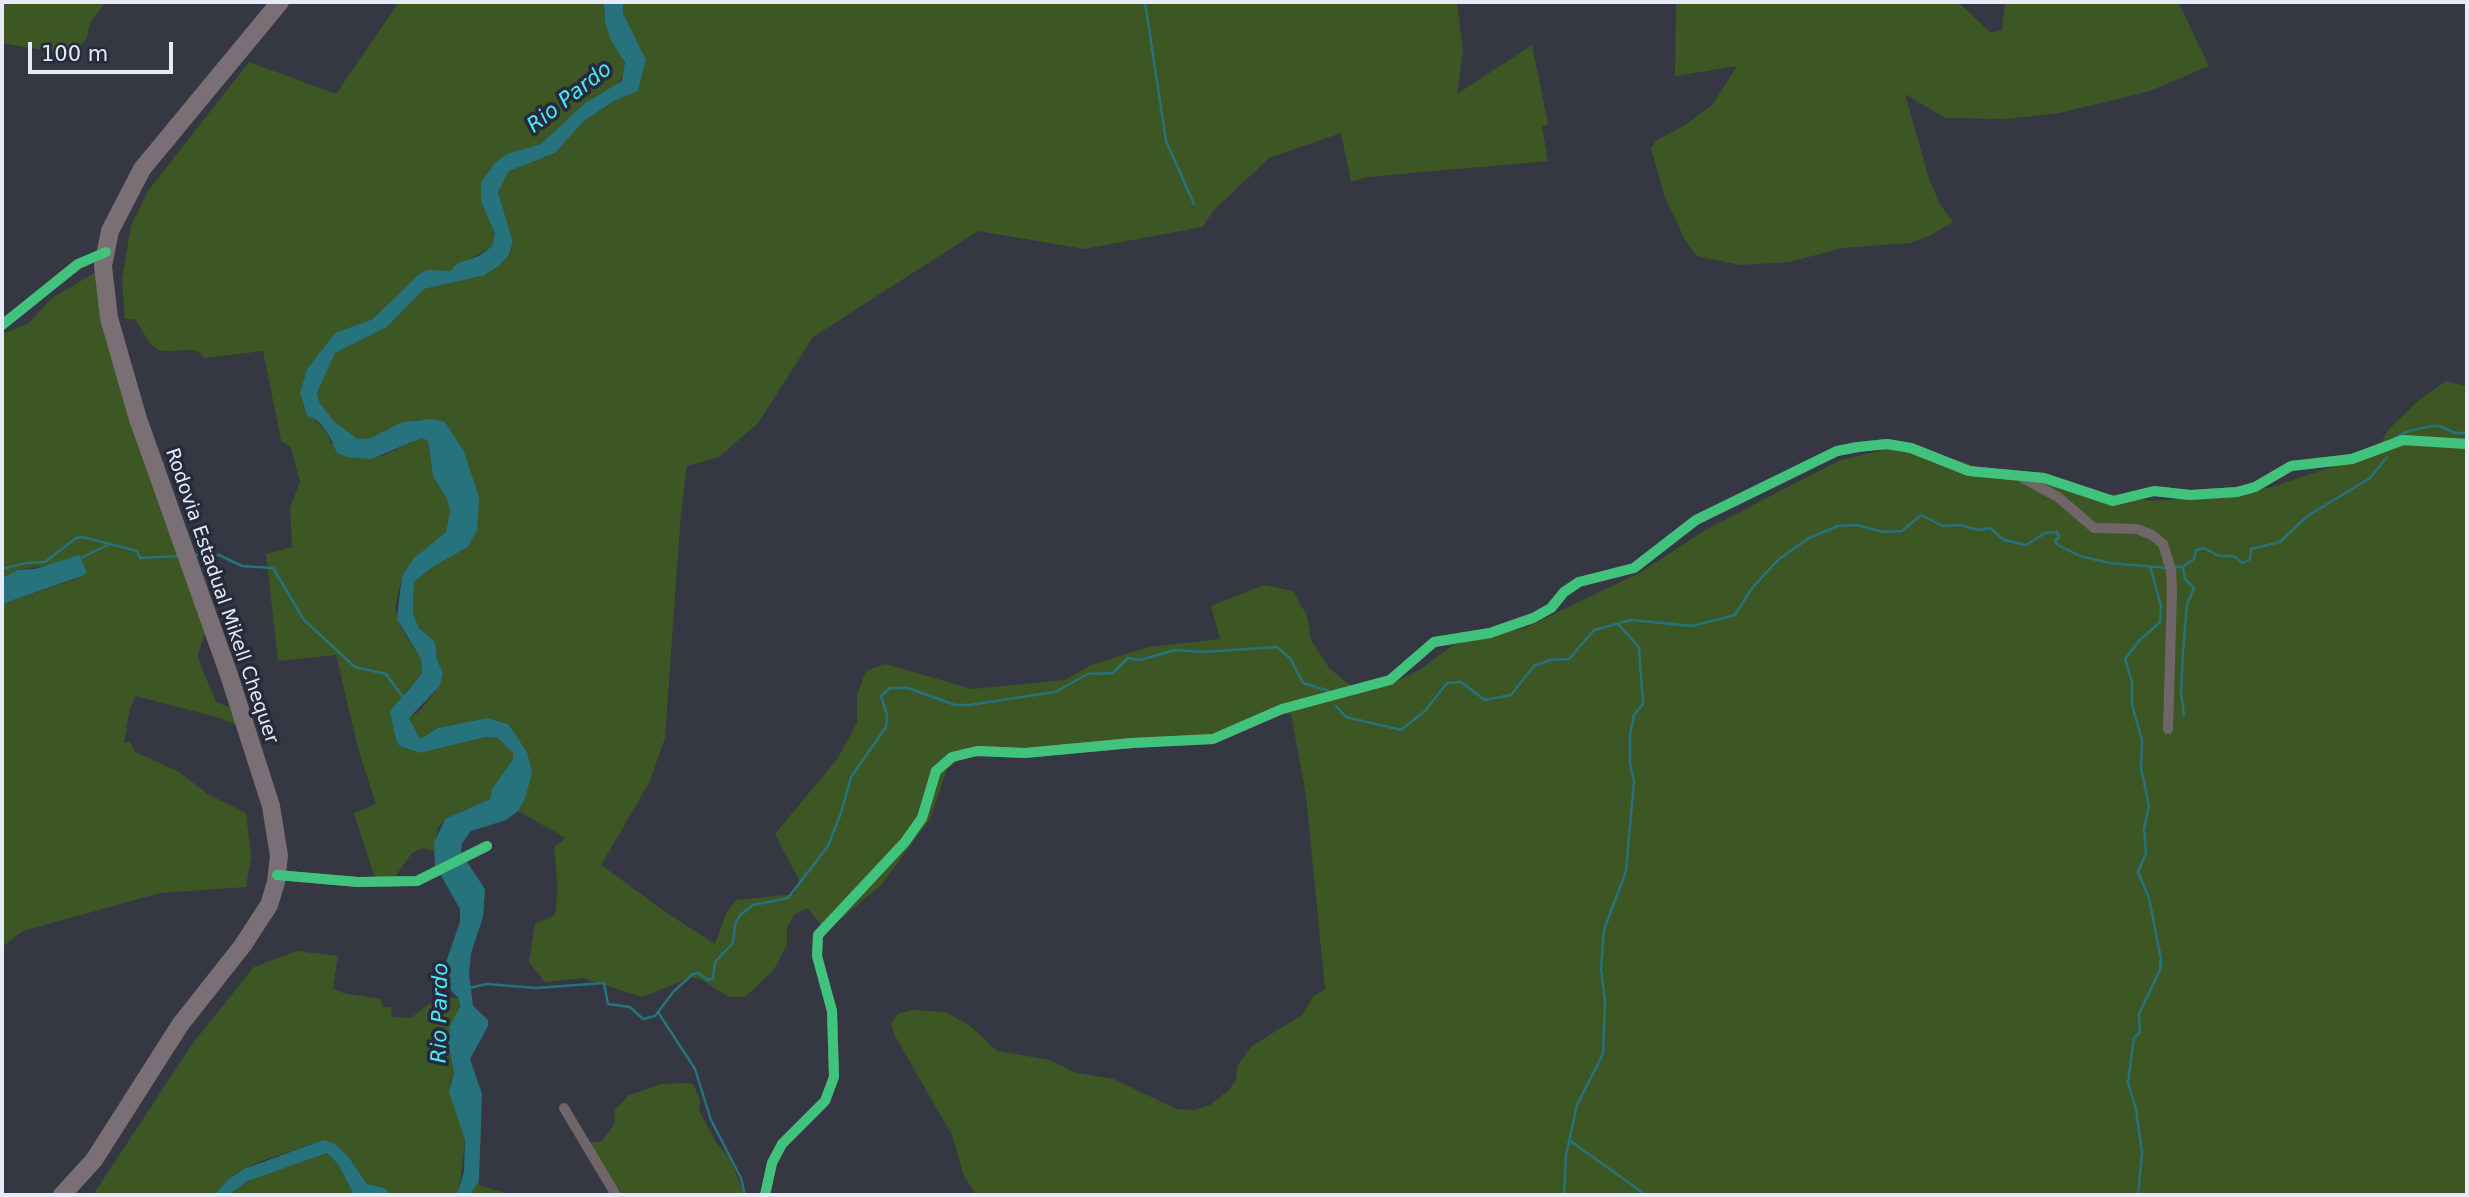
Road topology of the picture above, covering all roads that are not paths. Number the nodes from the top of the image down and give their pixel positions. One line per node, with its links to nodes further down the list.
1 (280, 2): 2 (main road, Rodovia Estadual Mikell Chequer)
2 (106, 252): 3 (street); 8 (main road, Rodovia Estadual Mikell Chequer)
3 (2, 325)
4 (2467, 444): 5 (street)
5 (2015, 473): 6 (street); 12 (street)
6 (2168, 729)
7 (487, 846): 8 (street)
8 (276, 875): 10 (main road, Rodovia Estadual Mikell Chequer)
9 (564, 1108): 11 (street)
10 (62, 1195)
11 (616, 1195)
12 (765, 1195)

